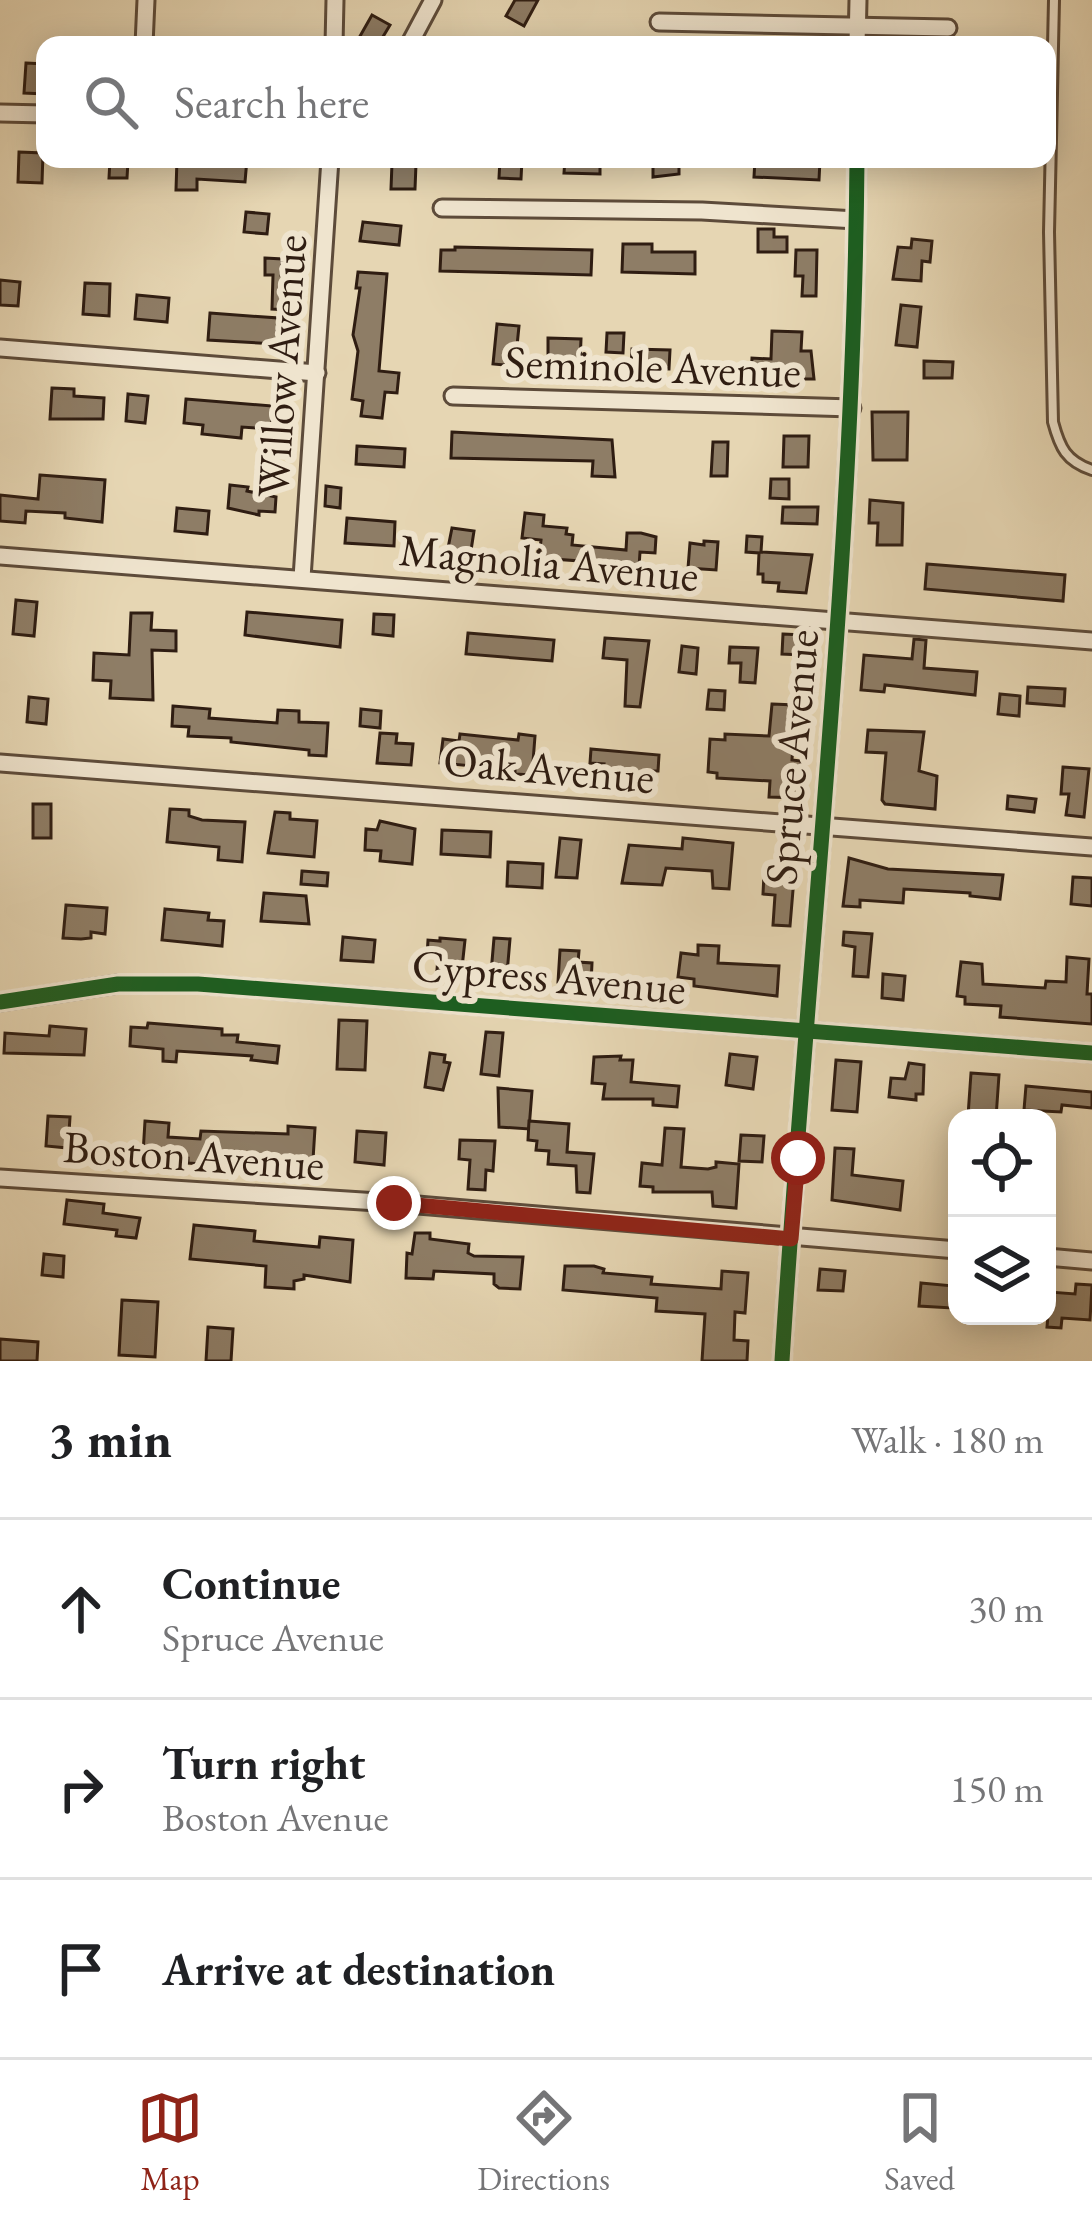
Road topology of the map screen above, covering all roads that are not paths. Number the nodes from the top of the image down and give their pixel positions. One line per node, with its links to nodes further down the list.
1 (146, 0): 9 (street)
2 (335, 0): 10 (street)
3 (433, 0): 11 (street)
4 (858, 0): 7 (street)
5 (1054, 0): 13 (lane)
6 (658, 22): 7 (street)
7 (857, 26): 8 (street); 12 (street)
8 (948, 28)
9 (144, 36)
10 (334, 36)
11 (414, 36)
12 (857, 36)
13 (1053, 36)
14 (0, 113): 15 (street)
15 (36, 114)
16 (329, 168): 22 (street, Willow Avenue)
17 (856, 168): 20 (street, Spruce Avenue)
18 (1050, 168): 25 (lane)
19 (442, 208): 20 (street)
20 (856, 220): 24 (street, Spruce Avenue)
21 (0, 348): 22 (street)
22 (317, 374): 27 (street, Willow Avenue)
23 (453, 396): 24 (street, Seminole Avenue)
24 (852, 408): 28 (street, Spruce Avenue)
25 (1092, 470)
26 (0, 556): 27 (street, Magnolia Avenue)
27 (302, 578): 28 (street, Magnolia Avenue)
28 (839, 621): 29 (street, Magnolia Avenue); 31 (street, Spruce Avenue)
29 (1092, 641)
30 (0, 763): 31 (street, Oak Avenue)
31 (821, 827): 32 (street, Oak Avenue); 34 (street, Spruce Avenue)
32 (1092, 847)
33 (0, 1002): 34 (street, Cypress Avenue)
34 (805, 1032): 35 (street, Cypress Avenue); 37 (street, Spruce Avenue)
35 (1092, 1053)
36 (0, 1178): 37 (street, Boston Avenue)
37 (791, 1239): 38 (street, Boston Avenue); 41 (street, Spruce Avenue)
38 (948, 1249)
39 (1056, 1258): 40 (street)
40 (1092, 1261)
41 (782, 1361)

